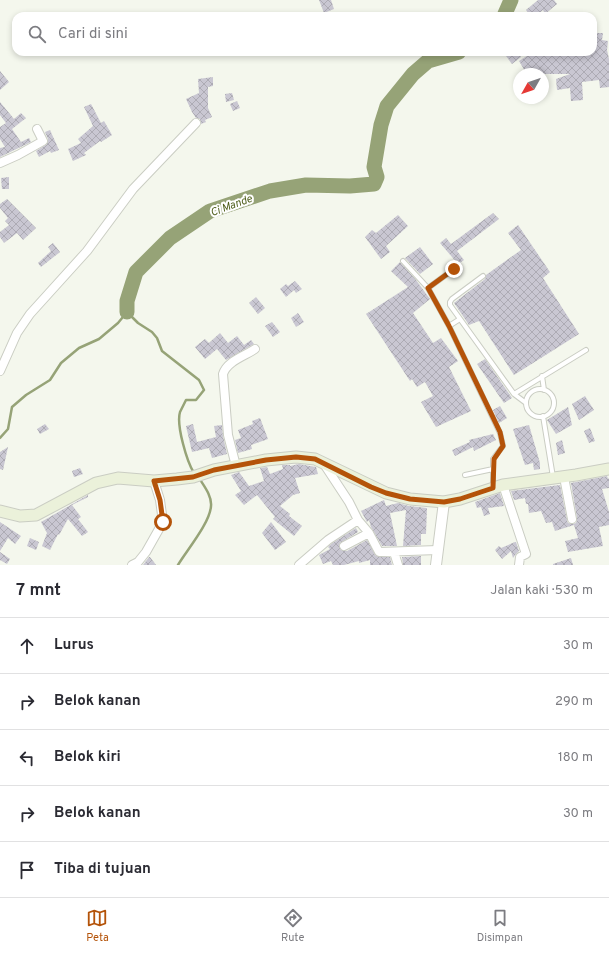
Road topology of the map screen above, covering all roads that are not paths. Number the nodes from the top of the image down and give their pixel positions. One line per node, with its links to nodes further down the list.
1 (196, 123): 12 (street)
2 (36, 129): 3 (street)
3 (0, 163)
4 (403, 261): 7 (lane)
5 (454, 269): 7 (lane)
6 (483, 276): 8 (lane)
7 (428, 288): 9 (lane)
8 (460, 319): 9 (lane); 15 (lane)
9 (449, 326): 20 (lane)
10 (255, 349): 19 (street)
11 (586, 350): 13 (lane)
12 (0, 371)
13 (542, 376): 14 (lane); 15 (lane)
14 (544, 390): 16 (lane); 17 (lane)
15 (514, 394): 16 (lane)
16 (526, 403): 17 (lane)
17 (543, 416): 23 (lane)
18 (323, 463): 19 (main road); 26 (main road); 29 (street)
19 (236, 466): 24 (main road)
20 (493, 469): 22 (lane); 25 (lane)
21 (609, 469): 23 (main road)
22 (465, 475)
23 (559, 477): 25 (main road); 28 (street)
24 (154, 481): 27 (main road); 34 (street)
25 (498, 486): 26 (main road); 38 (street)
26 (444, 502): 32 (street)
27 (0, 511)
28 (572, 519)
29 (358, 520): 30 (street); 35 (street)
30 (369, 533): 31 (street); 33 (street)
31 (344, 546)
32 (438, 550): 33 (street); 37 (street)
33 (394, 552): 36 (street)
34 (132, 565)
35 (299, 565)
36 (398, 565)
37 (436, 565)
38 (519, 565)

